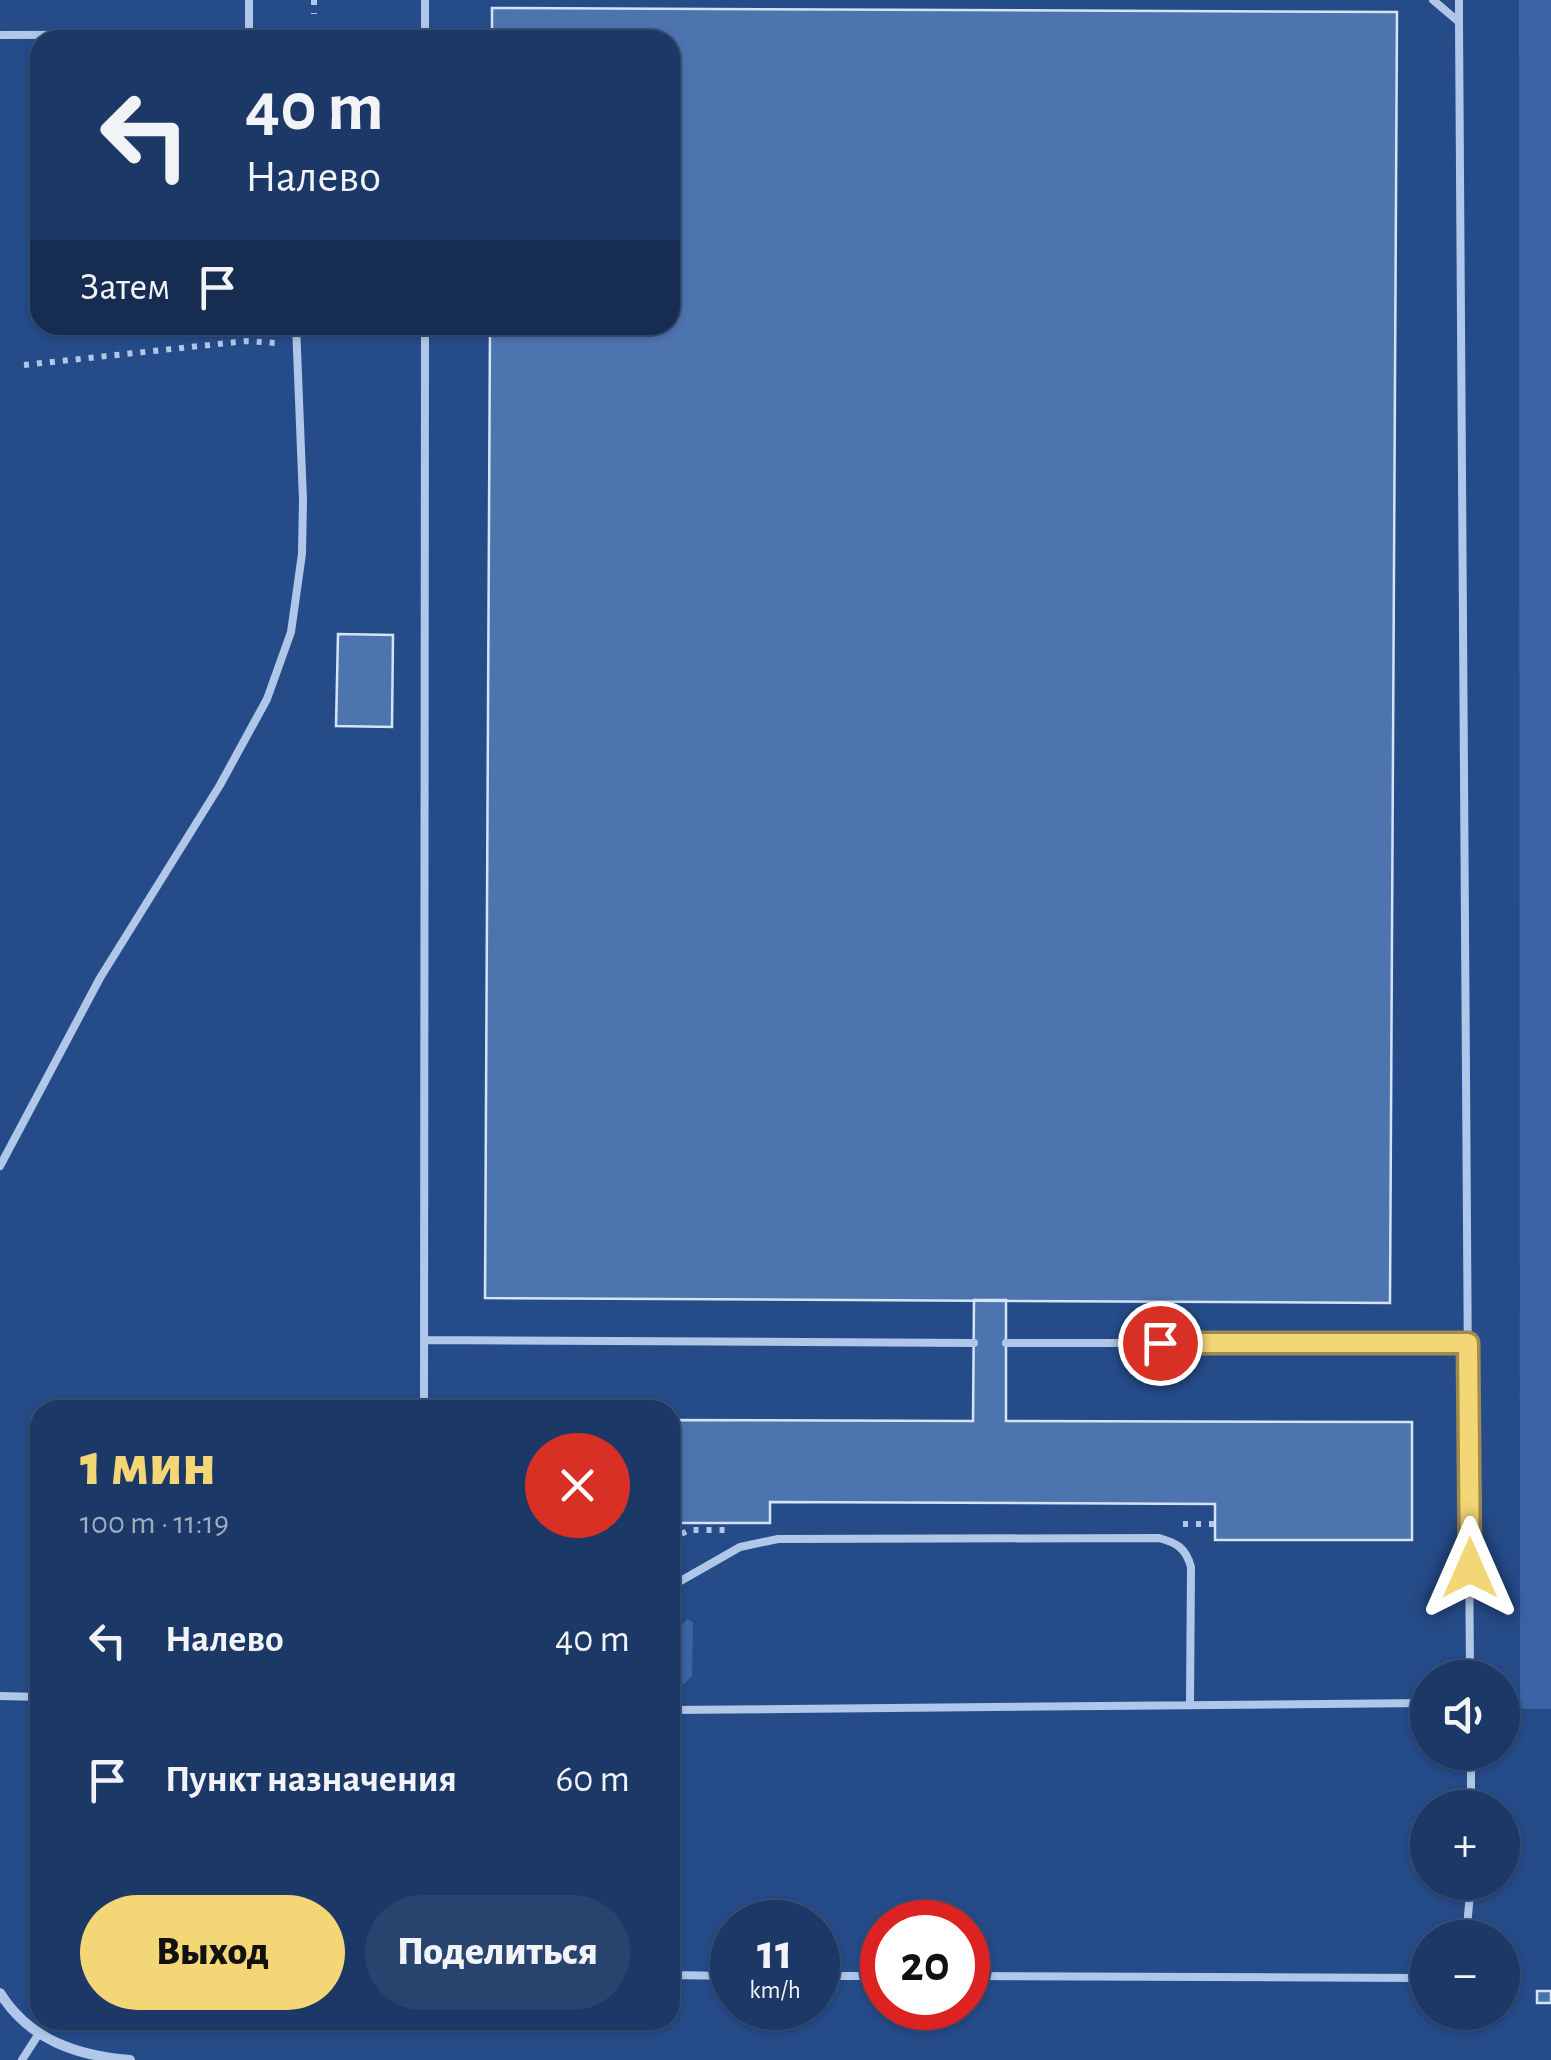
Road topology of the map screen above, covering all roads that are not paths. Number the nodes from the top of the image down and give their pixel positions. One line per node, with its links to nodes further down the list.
1 (249, 0): 6 (lane)
2 (425, 0): 7 (lane)
3 (1433, 0): 5 (lane)
4 (1459, 0): 5 (lane)
5 (1458, 22): 16 (lane)
6 (249, 30)
7 (425, 30)
8 (0, 35): 9 (lane)
9 (30, 35)
10 (297, 335): 12 (lane)
11 (425, 335): 13 (lane)
12 (0, 1166)
13 (424, 1340): 14 (lane); 17 (lane)
14 (974, 1343)
15 (1006, 1343): 16 (lane)
16 (1468, 1343): 19 (lane)
17 (424, 1400)
18 (680, 1581): 23 (lane)
19 (1470, 1660)
20 (0, 1696): 21 (lane)
21 (30, 1697)
22 (1410, 1703): 23 (lane)
23 (1190, 1704): 24 (lane)
24 (680, 1710)
25 (680, 1975): 26 (lane)
26 (710, 1976)
27 (990, 1976): 28 (lane)
28 (1410, 1978)
29 (0, 1994): 30 (street)
30 (30, 2027)
31 (33, 2030): 32 (street)
32 (38, 2035): 33 (lane); 34 (street)
33 (22, 2060)
34 (130, 2060)

